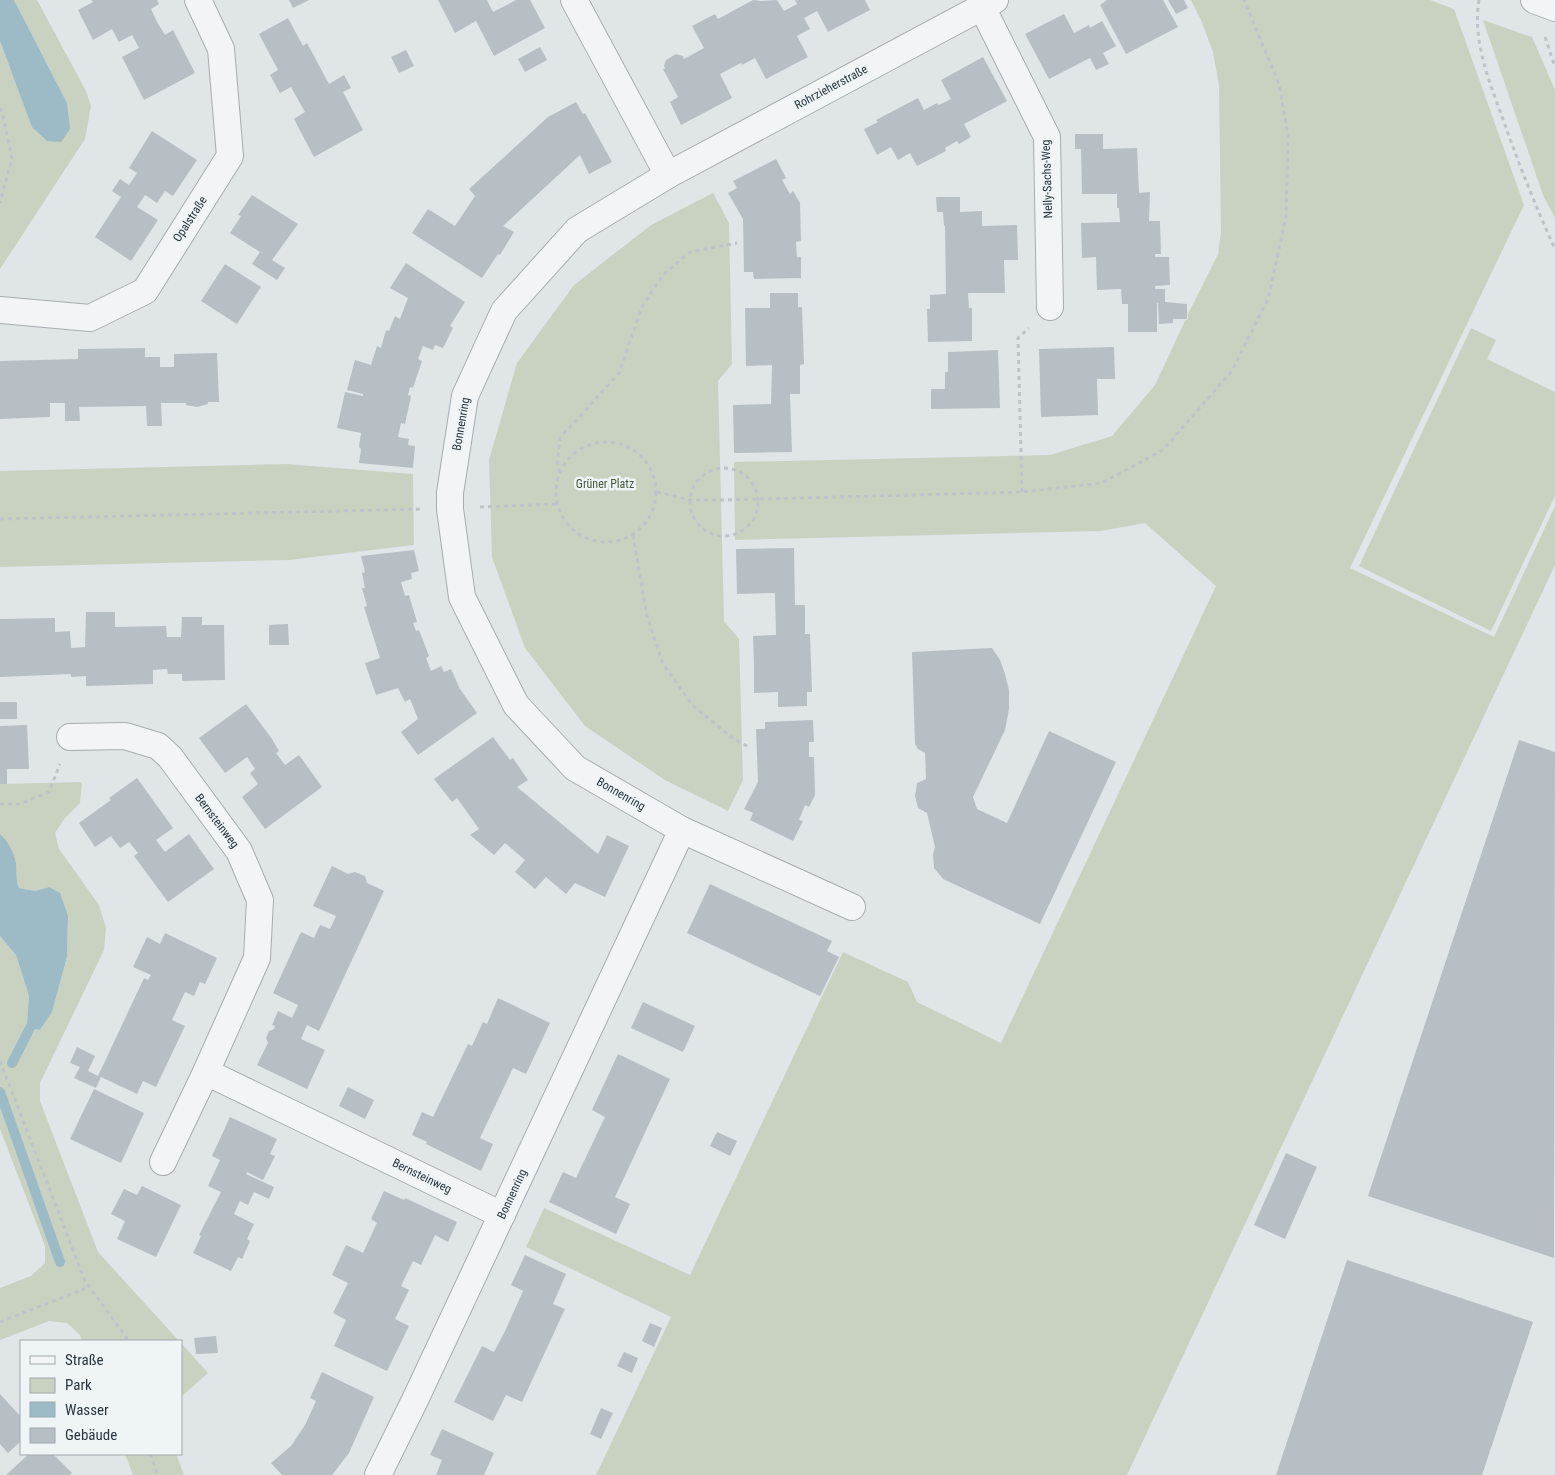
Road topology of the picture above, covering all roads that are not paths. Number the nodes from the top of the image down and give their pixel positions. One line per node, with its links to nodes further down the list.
1 (198, 0): 8 (street, Opalstraße)
2 (574, 0): 6 (street)
3 (1534, 0): 5 (street)
4 (988, 3): 6 (street, Rohrzieherstraße); 7 (street, Nelly-Sachs-Weg)
5 (1555, 8)
6 (668, 175): 10 (street, Bonnenring)
7 (1050, 307)
8 (0, 310)
9 (70, 737): 12 (street, Bernsteinweg)
10 (682, 830): 11 (street, Bonnenring); 14 (street, Bonnenring)
11 (852, 907)
12 (206, 1072): 13 (street, Bernsteinweg); 14 (street, Bernsteinweg)
13 (163, 1162)
14 (502, 1215): 15 (street, Bonnenring)
15 (378, 1475)

